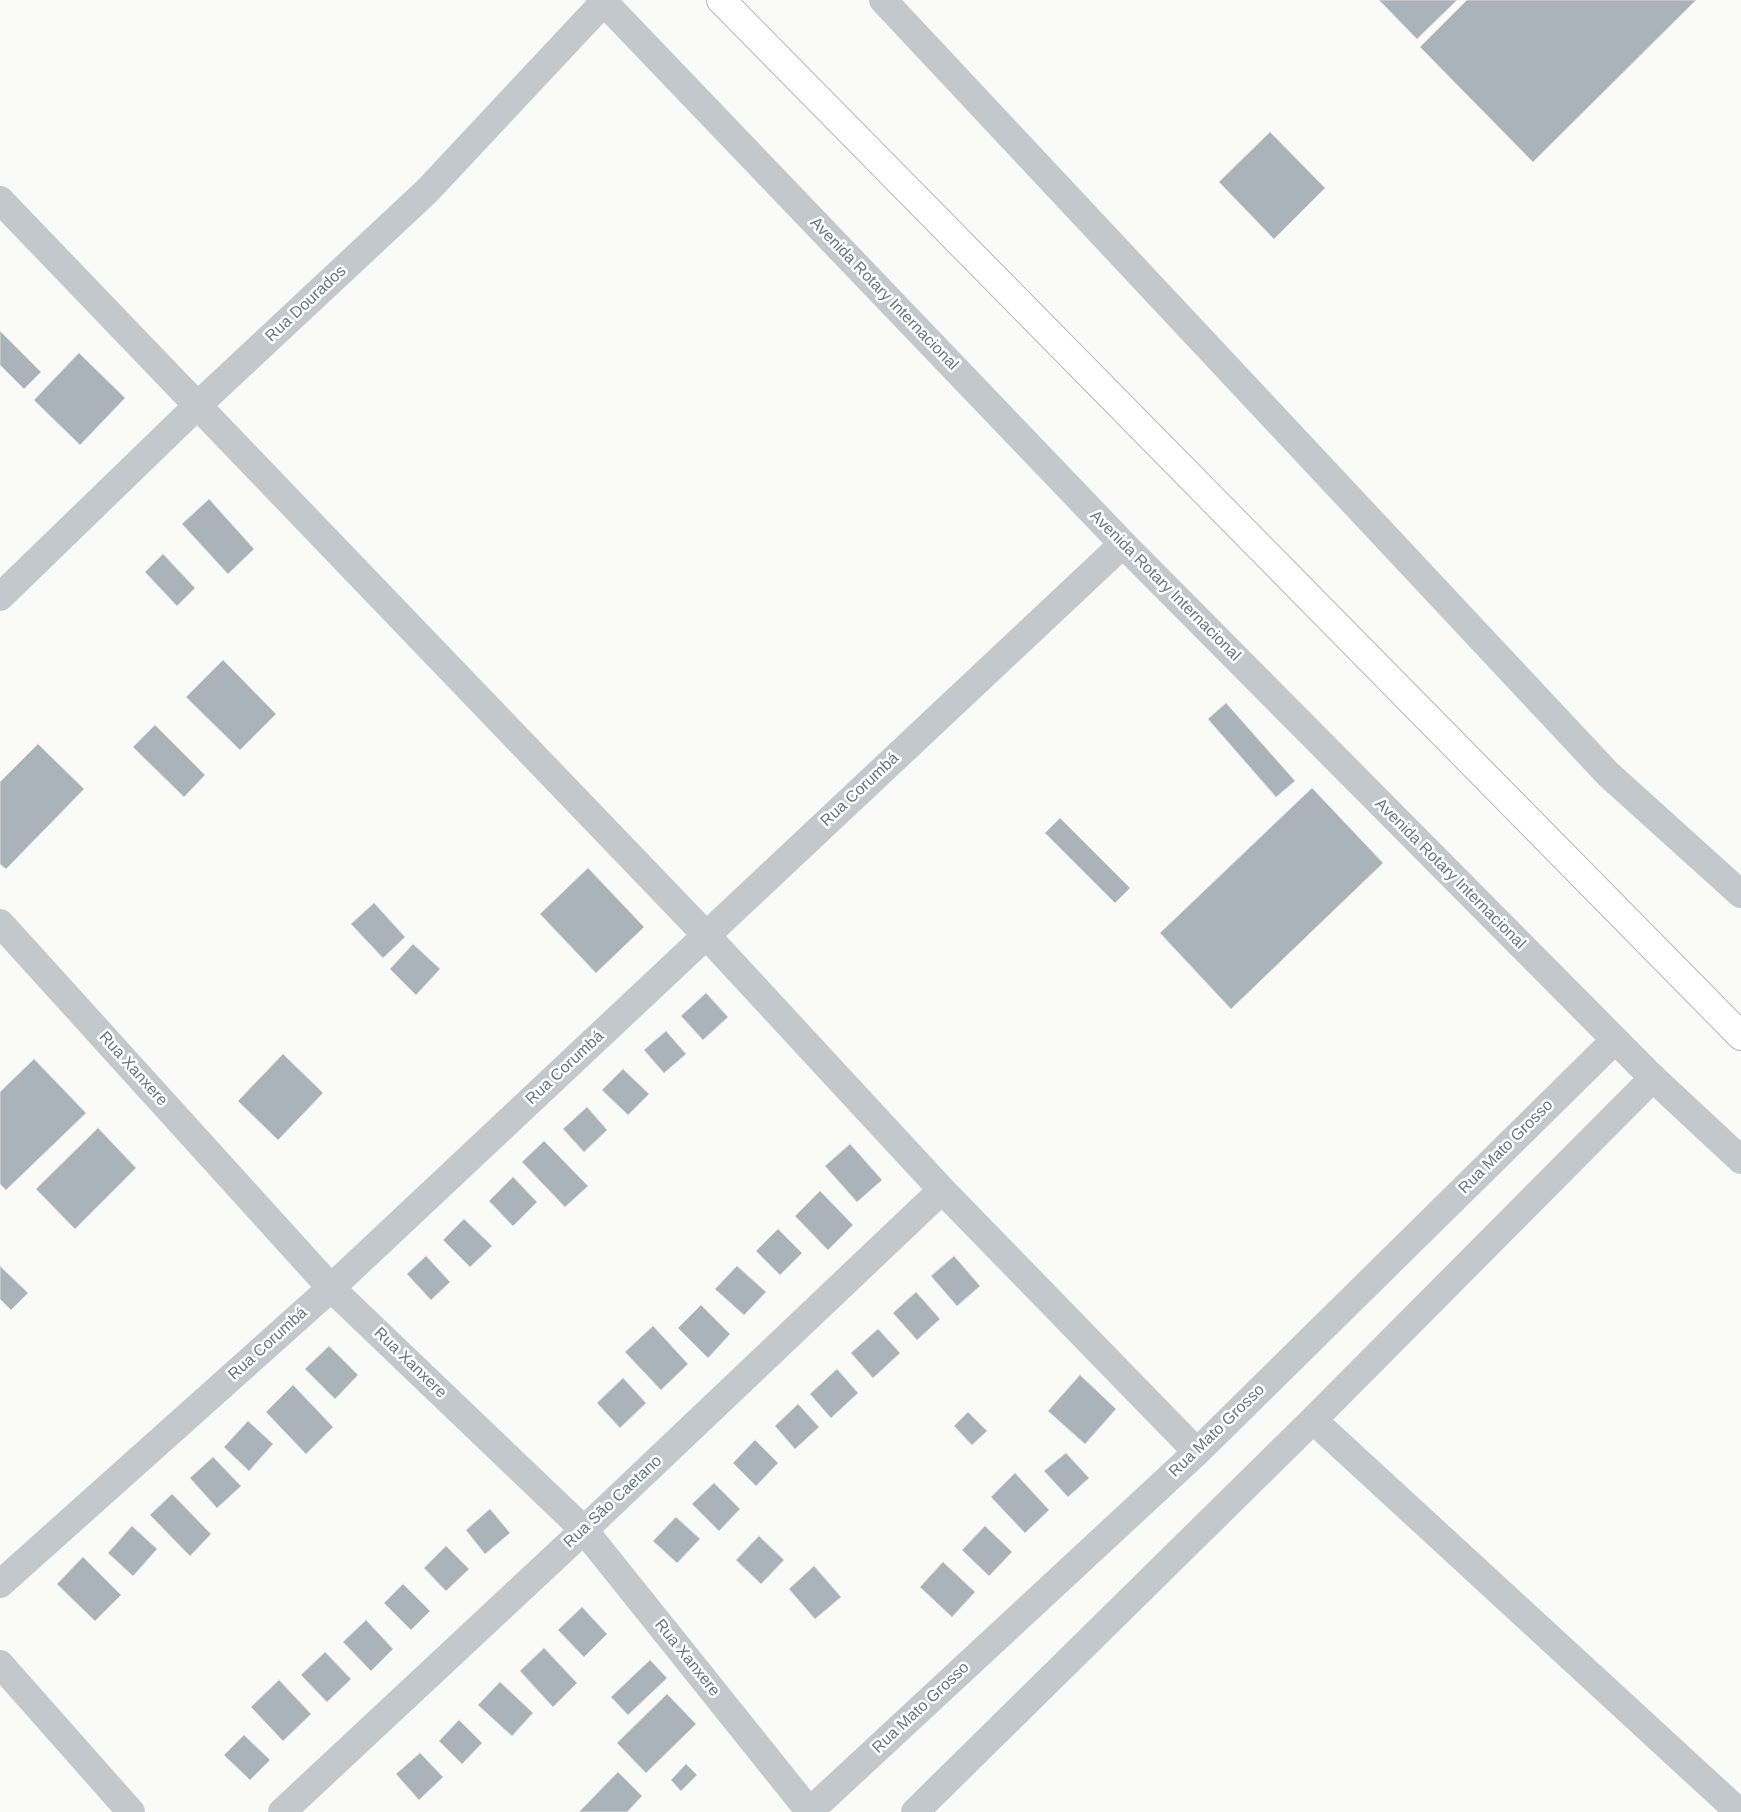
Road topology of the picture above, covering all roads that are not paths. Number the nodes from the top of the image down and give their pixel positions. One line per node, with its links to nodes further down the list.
1 (721, 0): 11 (highway)
2 (883, 0): 8 (street)
3 (603, 1): 5 (street, Rua Dourados); 6 (street, Avenida Rotary Internacional)
4 (0, 200): 5 (street)
5 (198, 405): 7 (street, Rua Dourados); 10 (street)
6 (1123, 544): 10 (street, Rua Corumbá); 12 (street, Avenida Rotary Internacional)
7 (0, 597)
8 (1741, 894)
9 (0, 923): 16 (street, Rua Xanxere)
10 (706, 935): 15 (street); 16 (street, Rua Corumbá)
11 (1741, 1036)
12 (1615, 1040): 13 (street, Avenida Rotary Internacional); 18 (street, Rua Mato Grosso)
13 (1653, 1078): 14 (street, Avenida Rotary Internacional); 17 (street)
14 (1741, 1160)
15 (942, 1190): 18 (street); 19 (street, Rua São Caetano)
16 (331, 1288): 19 (street, Rua Xanxere); 20 (street, Rua Corumbá)
17 (1314, 1420): 25 (street); 26 (street)
18 (1197, 1452): 24 (street, Rua Mato Grosso)
19 (584, 1530): 23 (street, Rua São Caetano); 24 (street, Rua Xanxere)
20 (0, 1584)
21 (0, 1664): 22 (street)
22 (131, 1812)
23 (282, 1812)
24 (809, 1812)
25 (915, 1812)
26 (1739, 1812)

